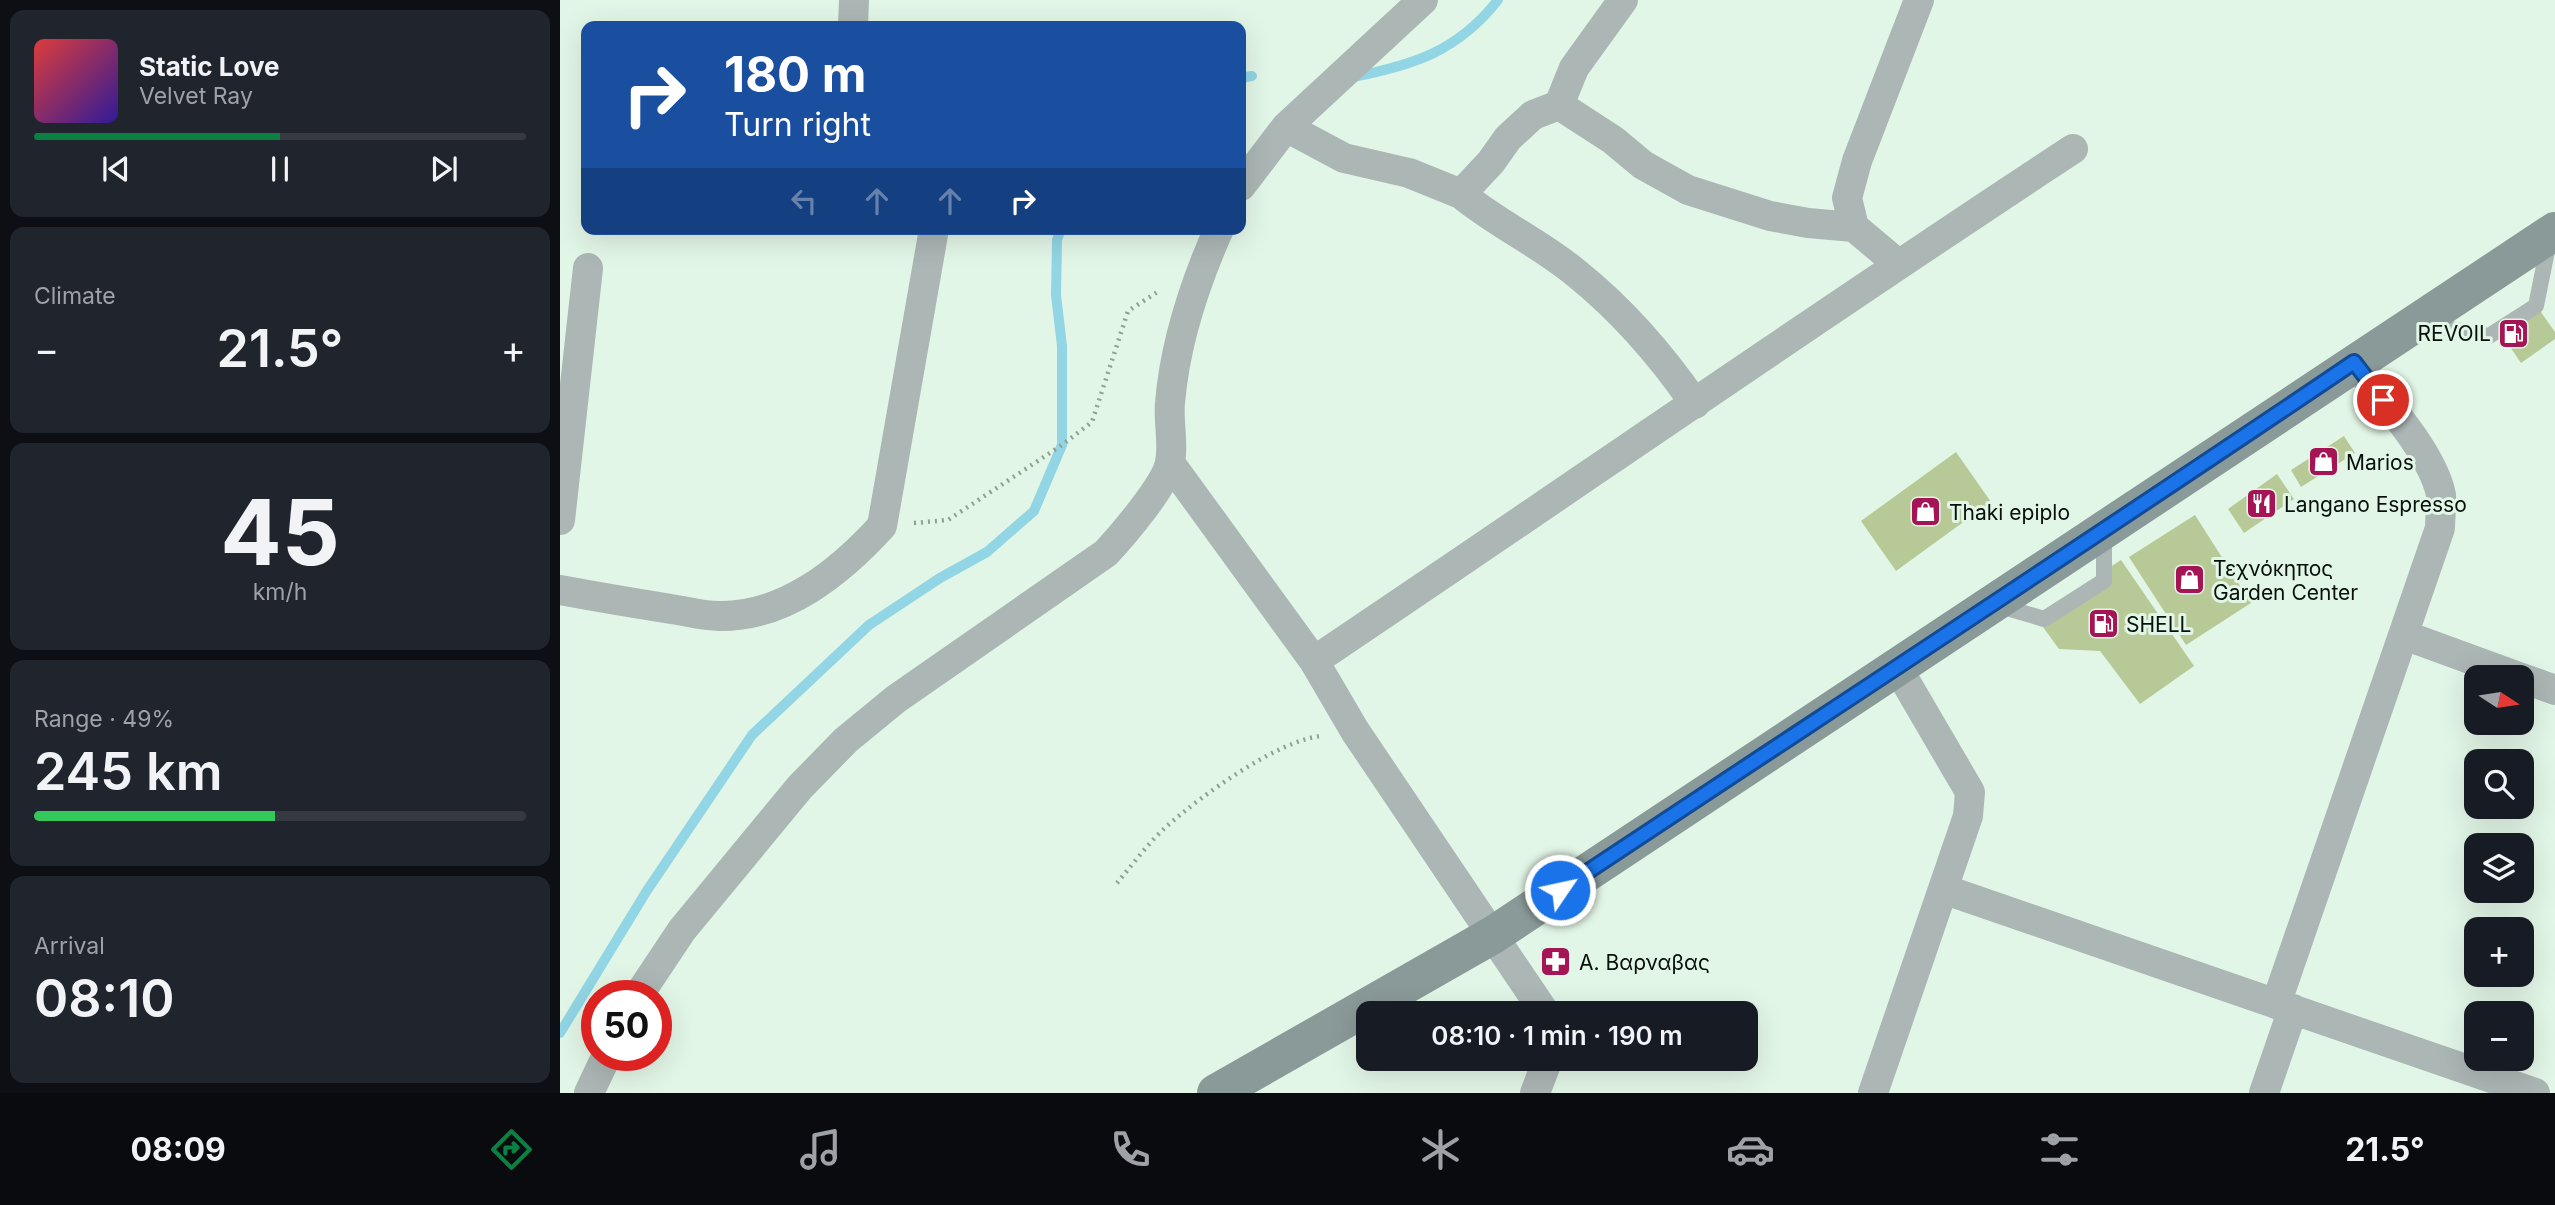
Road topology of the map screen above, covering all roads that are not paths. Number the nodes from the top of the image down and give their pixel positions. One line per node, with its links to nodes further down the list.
1 (854, 0): 5 (street)
2 (1423, 0): 7 (street)
3 (1623, 0): 6 (street)
4 (1919, 0): 11 (street)
5 (853, 21)
6 (1559, 105): 10 (street); 11 (street)
7 (1286, 127): 9 (street); 10 (street)
8 (2073, 149): 15 (street)
9 (1246, 179)
10 (1461, 194): 19 (street)
11 (1854, 227): 15 (street)
12 (2553, 233): 17 (main road); 17 (lane)
13 (933, 235): 22 (street)
14 (1216, 235): 20 (street)
15 (1898, 264): 19 (street)
16 (588, 268): 21 (street)
17 (2415, 322): 18 (main road)
18 (2354, 362): 23 (street); 26 (main road)
19 (1695, 404): 24 (street)
20 (1170, 463): 24 (street); 31 (street)
21 (560, 520)
22 (560, 590)
23 (2404, 635): 25 (street); 33 (street)
24 (1314, 661): 30 (street)
25 (2485, 665)
26 (1897, 667): 29 (street); 30 (main road)
27 (2534, 683): 28 (street)
28 (2555, 690)
29 (1943, 889): 33 (street); 40 (street)
30 (1493, 935): 32 (street); 38 (main road)
31 (649, 980)
32 (1537, 1001)
33 (2284, 1006): 36 (street); 41 (street)
34 (599, 1071): 37 (street)
35 (1543, 1071): 39 (street)
36 (2525, 1091)
37 (589, 1093)
38 (1216, 1093)
39 (1535, 1093)
40 (1873, 1093)
41 (2264, 1093)

